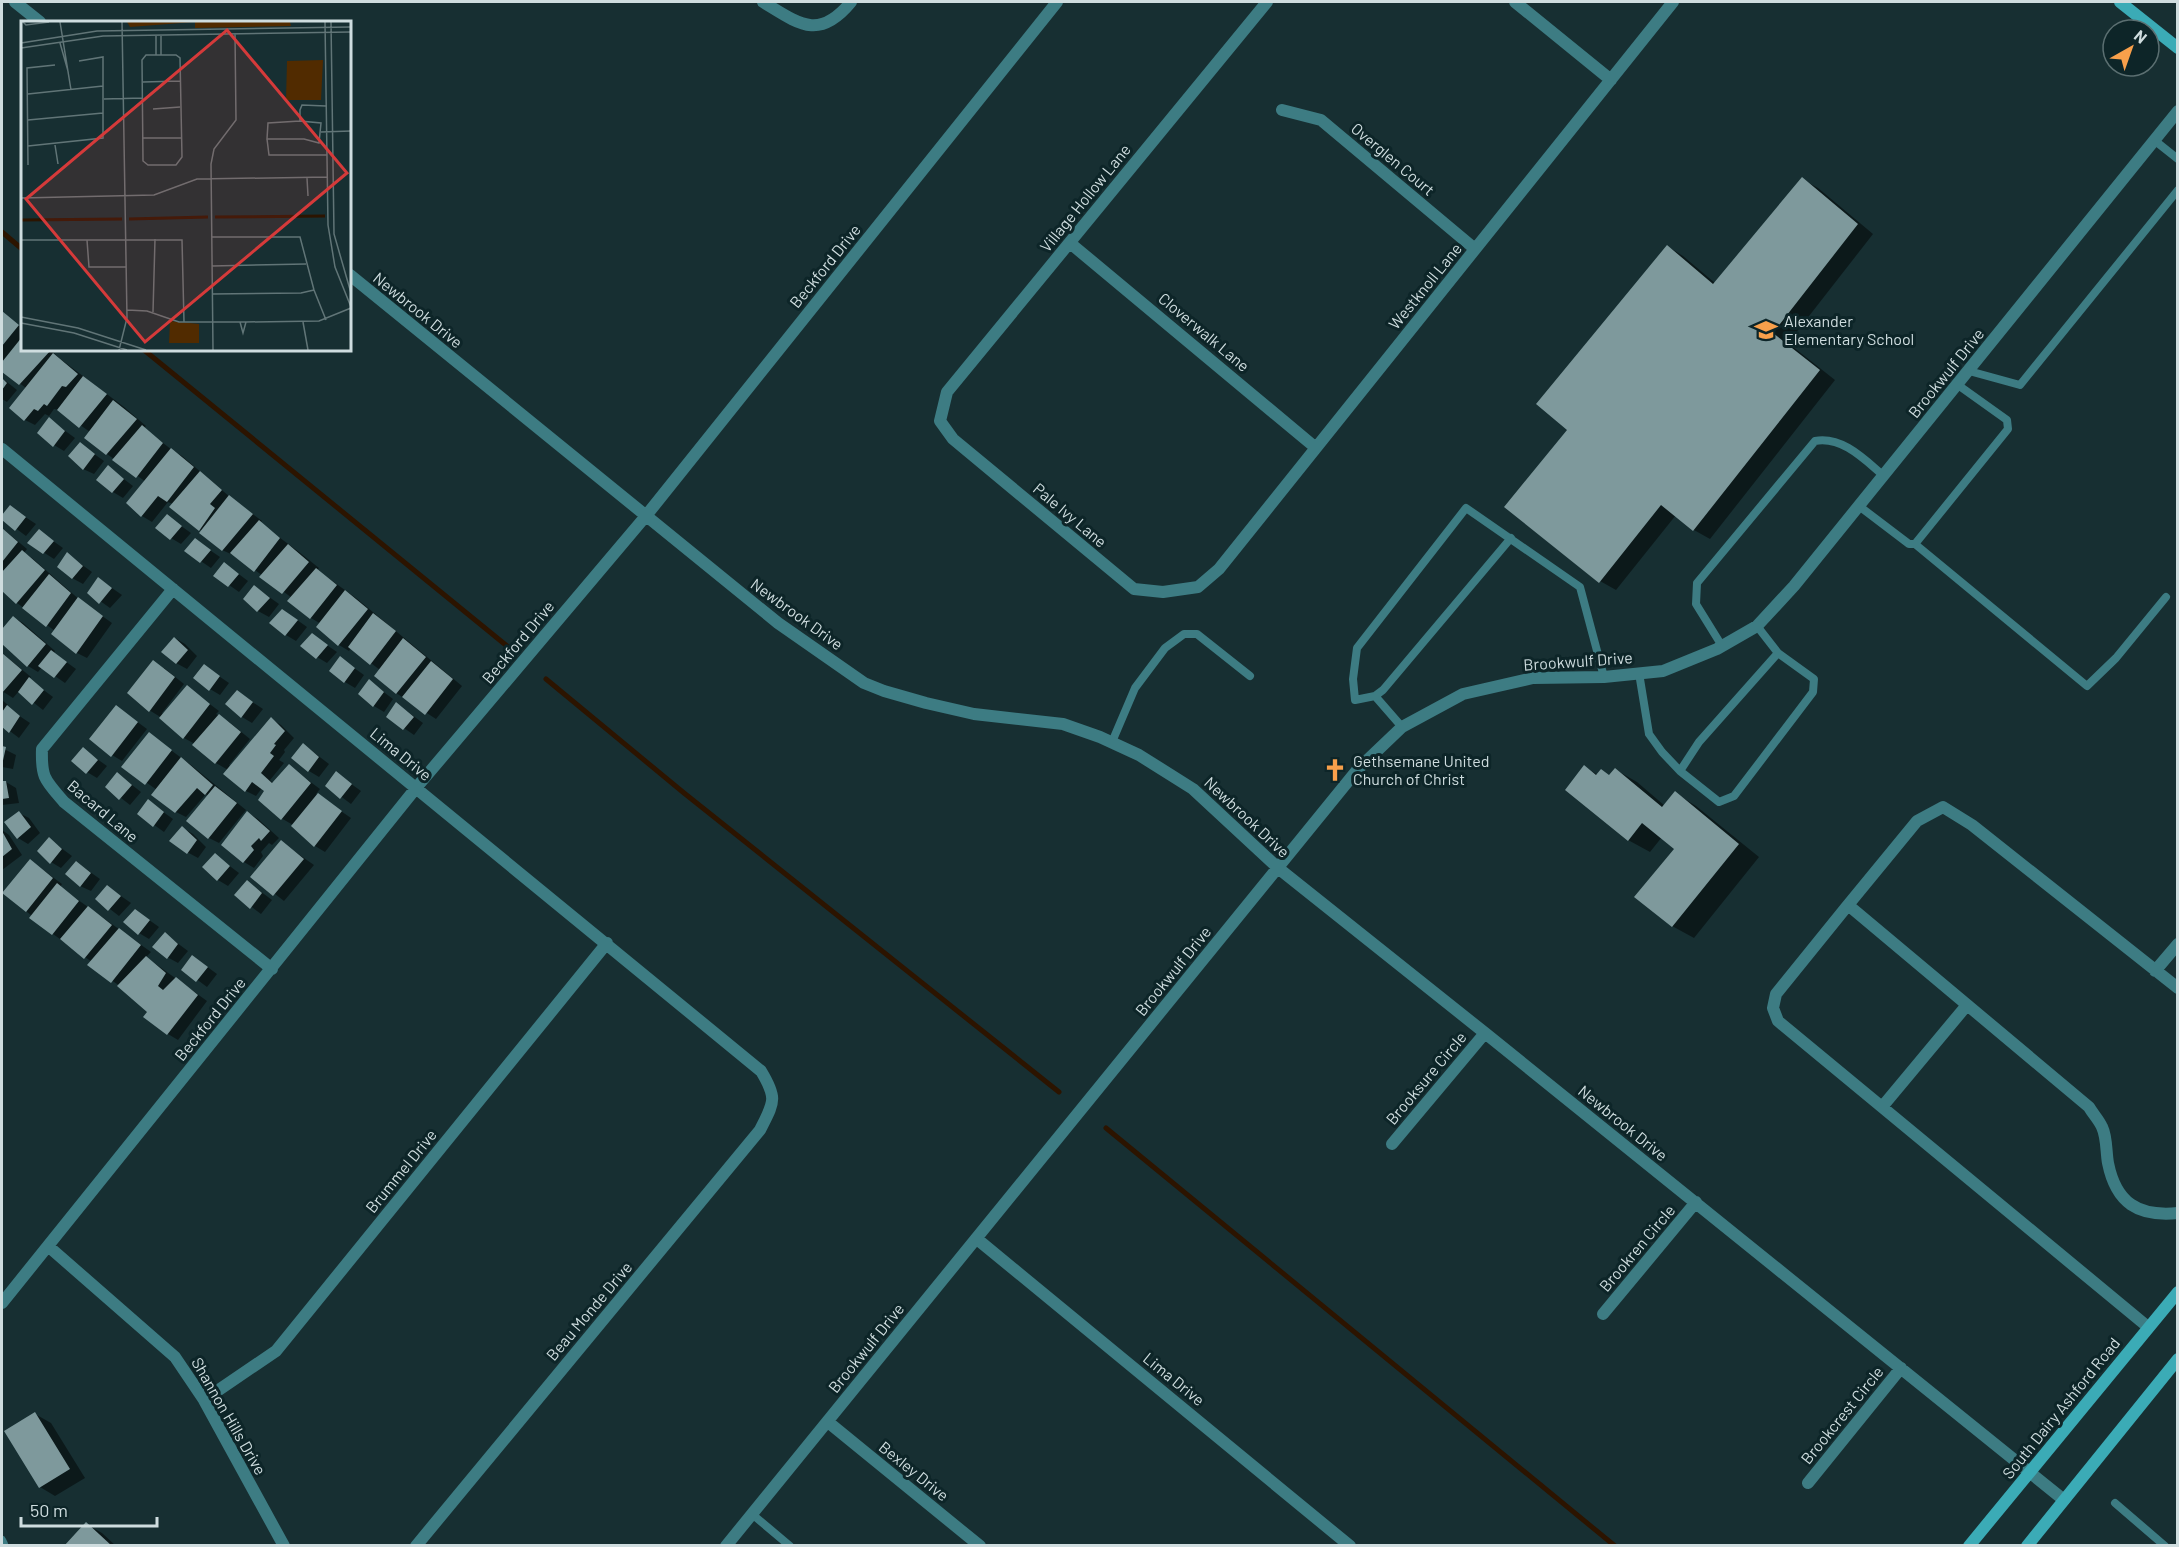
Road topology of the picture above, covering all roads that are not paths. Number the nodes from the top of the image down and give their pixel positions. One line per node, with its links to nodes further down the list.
1 (15, 2): 9 (street)
2 (763, 2): 3 (street)
3 (851, 2)
4 (1057, 2): 27 (street, Beckford Drive)
5 (1267, 2): 17 (street, Village Hollow Lane)
6 (1515, 2): 11 (street)
7 (1673, 2): 11 (street, Westknoll Lane)
8 (2120, 2): 10 (main road)
9 (39, 21)
10 (2178, 48)
11 (1611, 80): 18 (street, Westknoll Lane)
12 (1282, 110): 18 (street, Overglen Court)
13 (2178, 111): 14 (street, Brookwulf Drive)
14 (2154, 140): 15 (lane); 20 (street, Brookwulf Drive)
15 (2178, 159)
16 (2178, 190): 20 (lane)
17 (1070, 243): 22 (street, Village Hollow Lane); 23 (street, Cloverwalk Lane)
18 (1475, 249): 23 (street, Westknoll Lane)
19 (351, 276): 27 (street, Newbrook Drive)
20 (1969, 371): 21 (street, Brookwulf Drive)
21 (1958, 385): 25 (street, Brookwulf Drive); 29 (lane)
22 (940, 421): 30 (street, Pale Ivy Lane)
23 (1316, 448): 30 (street, Westknoll Lane)
24 (2, 449): 31 (street, Lima Drive)
25 (1884, 476): 26 (street, Brookwulf Drive); 34 (lane)
26 (1859, 506): 29 (lane); 33 (street, Brookwulf Drive)
27 (645, 517): 41 (street, Newbrook Drive); 43 (street, Beckford Drive)
28 (1511, 538): 38 (lane); 39 (lane); 39 (lane)
29 (1915, 544): 32 (lane)
30 (1198, 587)
31 (173, 589): 43 (street, Lima Drive); 48 (street, Bacard Lane)
32 (2166, 597)
33 (1757, 626): 34 (street, Brookwulf Drive); 35 (lane)
34 (1722, 646): 36 (street, Brookwulf Drive)
35 (1778, 653): 42 (lane); 42 (lane)
36 (1639, 673): 38 (street, Brookwulf Drive); 42 (lane)
37 (1250, 676): 41 (lane)
38 (1604, 677): 40 (street, Brookwulf Drive)
39 (1375, 696): 40 (lane)
40 (1402, 727): 44 (street, Brookwulf Drive)
41 (1112, 742): 44 (street, Newbrook Drive)
42 (1680, 771)
43 (416, 788): 46 (street, Lima Drive); 48 (street, Beckford Drive)
44 (1278, 868): 52 (street, Newbrook Drive); 58 (street, Brookwulf Drive)
45 (1848, 905): 49 (street); 51 (street); 54 (street)
46 (606, 944): 53 (street, Lima Drive); 66 (street, Brummel Drive)
47 (2178, 944): 49 (street)
48 (272, 969): 59 (street, Beckford Drive)
49 (2155, 970): 50 (street)
50 (2178, 988)
51 (1967, 1005): 54 (street); 57 (street)
52 (1485, 1033): 55 (street, Brooksure Circle); 56 (street, Newbrook Drive)
53 (773, 1091): 76 (street, Beau Monde Drive)
54 (1882, 1107): 63 (street)
55 (1392, 1144)
56 (1696, 1202): 62 (street, Brookren Circle); 65 (street, Newbrook Drive)
57 (2178, 1213)
58 (976, 1239): 67 (street, Brookwulf Drive); 80 (street, Lima Drive)
59 (48, 1246): 61 (street, Beckford Drive); 66 (street, Shannon Hills Drive)
60 (2178, 1292): 63 (main road, South Dairy Ashford Road)
61 (2, 1303)
62 (1603, 1314)
63 (2148, 1327): 68 (main road, South Dairy Ashford Road)
64 (2178, 1359): 70 (main road)
65 (1901, 1368): 68 (street, Newbrook Drive); 69 (street, Brookcrest Circle)
66 (204, 1400): 75 (street, Shannon Hills Drive)
67 (828, 1422): 72 (street, Brookwulf Drive); 79 (street, Bexley Drive)
68 (2030, 1472): 70 (street, Newbrook Drive); 81 (main road, South Dairy Ashford Road)
69 (1808, 1483)
70 (2064, 1500): 82 (main road)
71 (2115, 1503): 83 (lane)
72 (752, 1514): 77 (street, Brookwulf Drive); 78 (lane)
73 (2, 1540): 74 (lane)
74 (2, 1545)
75 (284, 1545)
76 (416, 1545)
77 (726, 1545)
78 (790, 1545)
79 (980, 1545)
80 (1350, 1545)
81 (1969, 1545)
82 (2027, 1545)
83 (2165, 1545)

